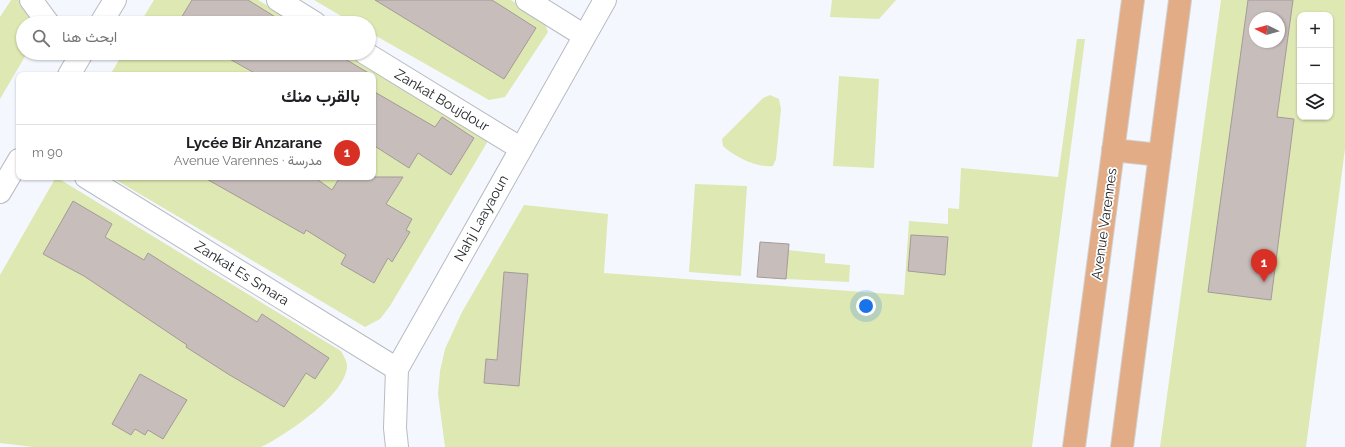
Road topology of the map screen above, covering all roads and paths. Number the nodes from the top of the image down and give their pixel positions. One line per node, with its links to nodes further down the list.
1 (31, 0): 8 (street)
2 (115, 0): 9 (street)
3 (278, 0): 10 (street)
4 (526, 0): 11 (street)
5 (605, 0): 11 (street, Nahj Laayaoun)
6 (1133, 0): 14 (main road, Avenue Varennes)
7 (1180, 0): 15 (main road)
8 (43, 16)
9 (105, 16)
10 (304, 16)
11 (583, 35): 13 (street, Nahj Laayaoun)
12 (375, 60): 13 (street, Zankat Boujdour)
13 (520, 148): 19 (street, Nahj Laayaoun)
14 (1113, 150): 15 (main road); 21 (main road, Avenue Varennes)
15 (1160, 155): 22 (main road)
16 (16, 165): 18 (street)
17 (91, 180): 19 (street, Zankat Es Smara)
18 (0, 192)
19 (397, 369): 20 (street, Nahj Laayaoun)
20 (397, 447)
21 (1074, 447)
22 (1122, 447)

